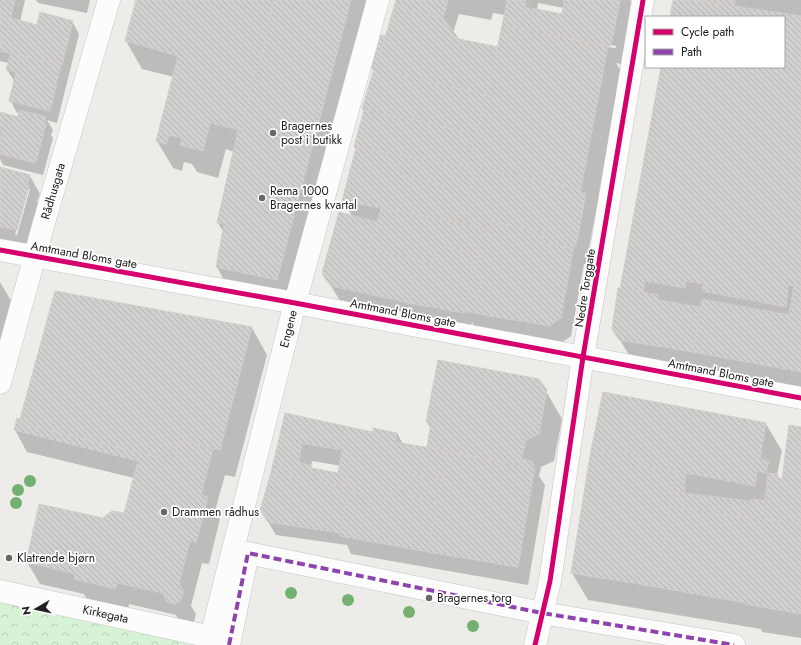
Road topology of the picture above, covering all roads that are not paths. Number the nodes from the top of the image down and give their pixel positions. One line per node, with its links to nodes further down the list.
1 (109, 0): 5 (street, Rådhusgata)
2 (378, 0): 6 (street, Engene)
3 (643, 0): 7 (street, Nedre Torggate)
4 (0, 250): 5 (street, Amtmand Bloms gate)
5 (34, 256): 6 (street, Amtmand Bloms gate); 8 (street, Rådhusgata)
6 (296, 303): 7 (street, Amtmand Bloms gate); 12 (street, Engene)
7 (583, 357): 9 (street, Amtmand Bloms gate); 11 (street, Nedre Torggate)
8 (0, 383)
9 (801, 398)
10 (0, 591): 12 (street, Kirkegata)
11 (542, 613): 12 (street); 13 (street, Nedre Torggate); 14 (street)
12 (216, 642)
13 (535, 645)
14 (734, 645)

